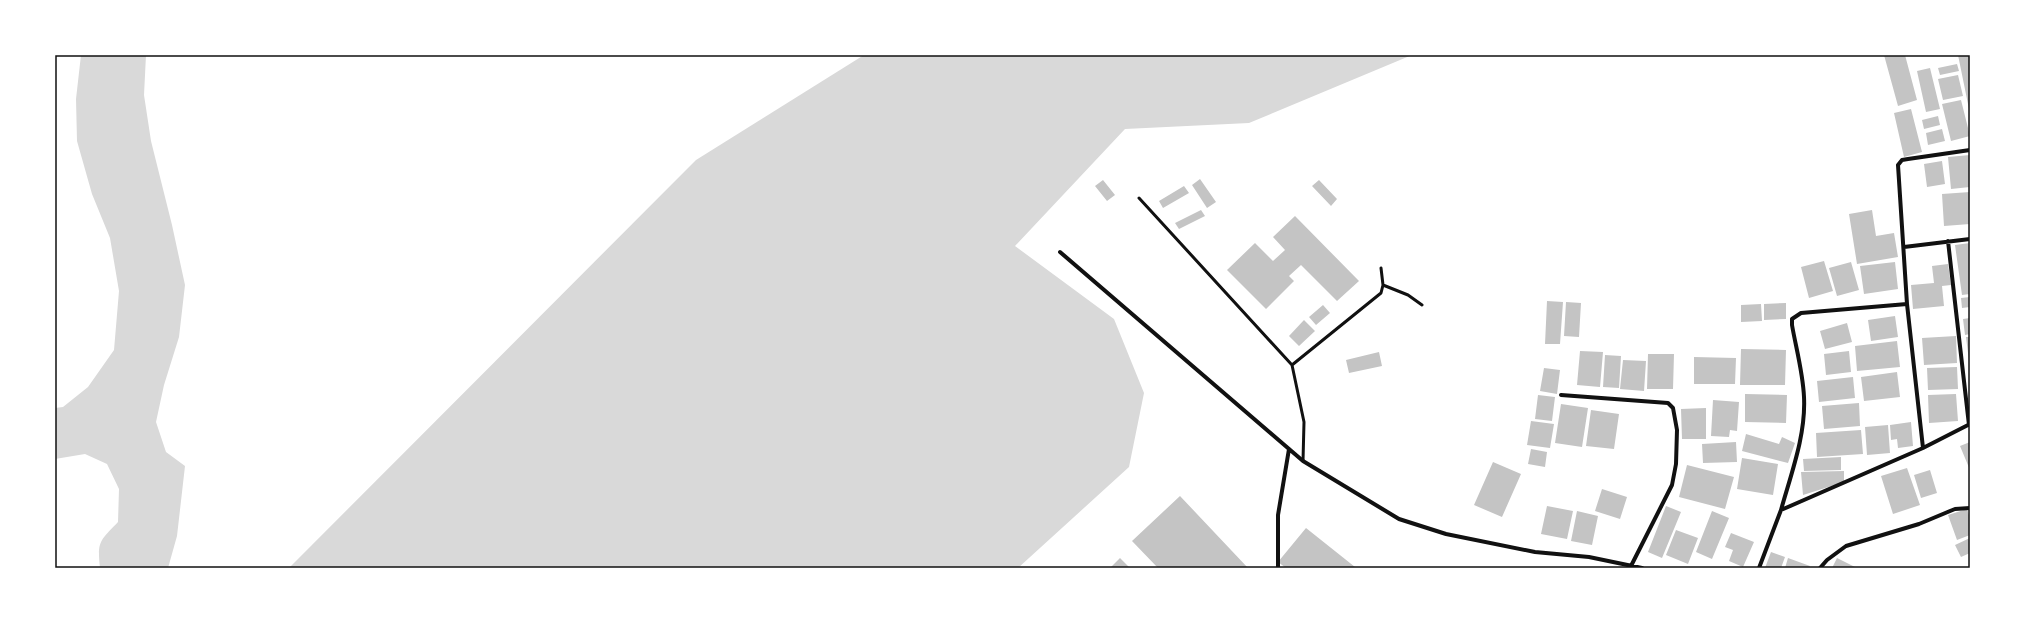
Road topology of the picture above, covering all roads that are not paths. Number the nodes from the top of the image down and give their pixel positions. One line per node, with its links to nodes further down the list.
1 (1970, 150): 5 (street)
2 (1139, 198): 11 (lane)
3 (1970, 239): 4 (street)
4 (1948, 242): 5 (street); 13 (street)
5 (1904, 247): 9 (street)
6 (1060, 252): 15 (street)
7 (1382, 268): 8 (lane)
8 (1383, 285): 10 (lane); 11 (lane)
9 (1907, 304): 14 (street); 18 (street)
10 (1422, 305)
11 (1292, 364): 16 (lane)
12 (1562, 395): 19 (street)
13 (1969, 424): 14 (street)
14 (1923, 448): 18 (street)
15 (1289, 449): 16 (street); 20 (street)
16 (1303, 461): 19 (street)
17 (1970, 508): 23 (street)
18 (1781, 510): 22 (street)
19 (1631, 566): 21 (street)
20 (1278, 568)
21 (1642, 568)
22 (1759, 568)
23 (1820, 568)

